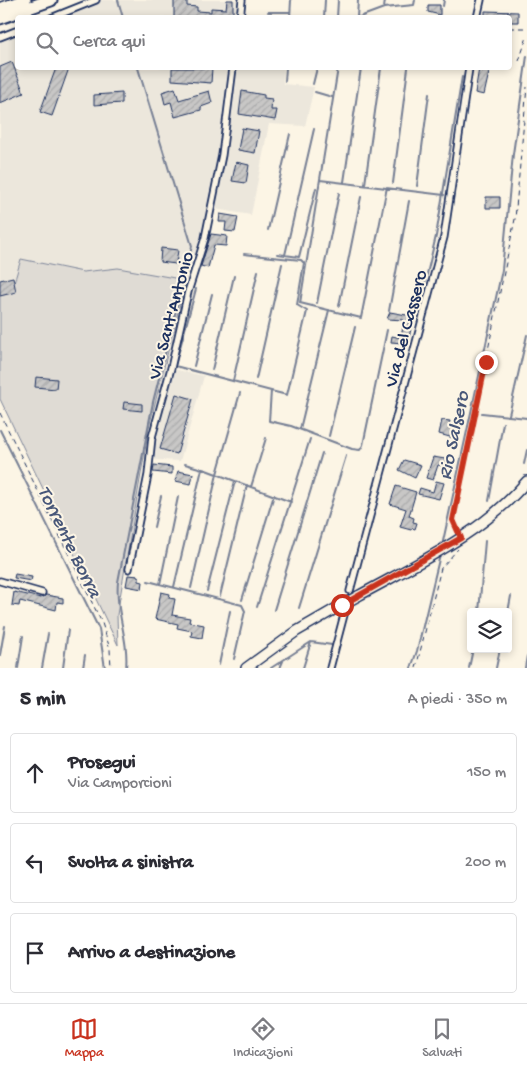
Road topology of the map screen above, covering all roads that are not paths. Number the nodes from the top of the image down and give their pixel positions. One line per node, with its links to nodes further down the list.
1 (25, 0): 6 (highway)
2 (51, 0): 10 (highway)
3 (96, 0): 7 (street)
4 (242, 0): 8 (street)
5 (481, 0): 9 (street)
6 (0, 9)
7 (58, 15)
8 (240, 15)
9 (478, 15)
10 (0, 18)
11 (15, 31): 12 (street)
12 (0, 37)
13 (233, 70): 16 (street, Via Sant'Antonio)
14 (469, 70): 19 (street, Via del Cassero)
15 (527, 481): 19 (main road)
16 (129, 569)
17 (0, 582): 18 (street)
18 (42, 592)
19 (354, 594): 20 (main road, bridge)
20 (343, 608): 21 (main road); 22 (street)
21 (246, 668)
22 (330, 668)

